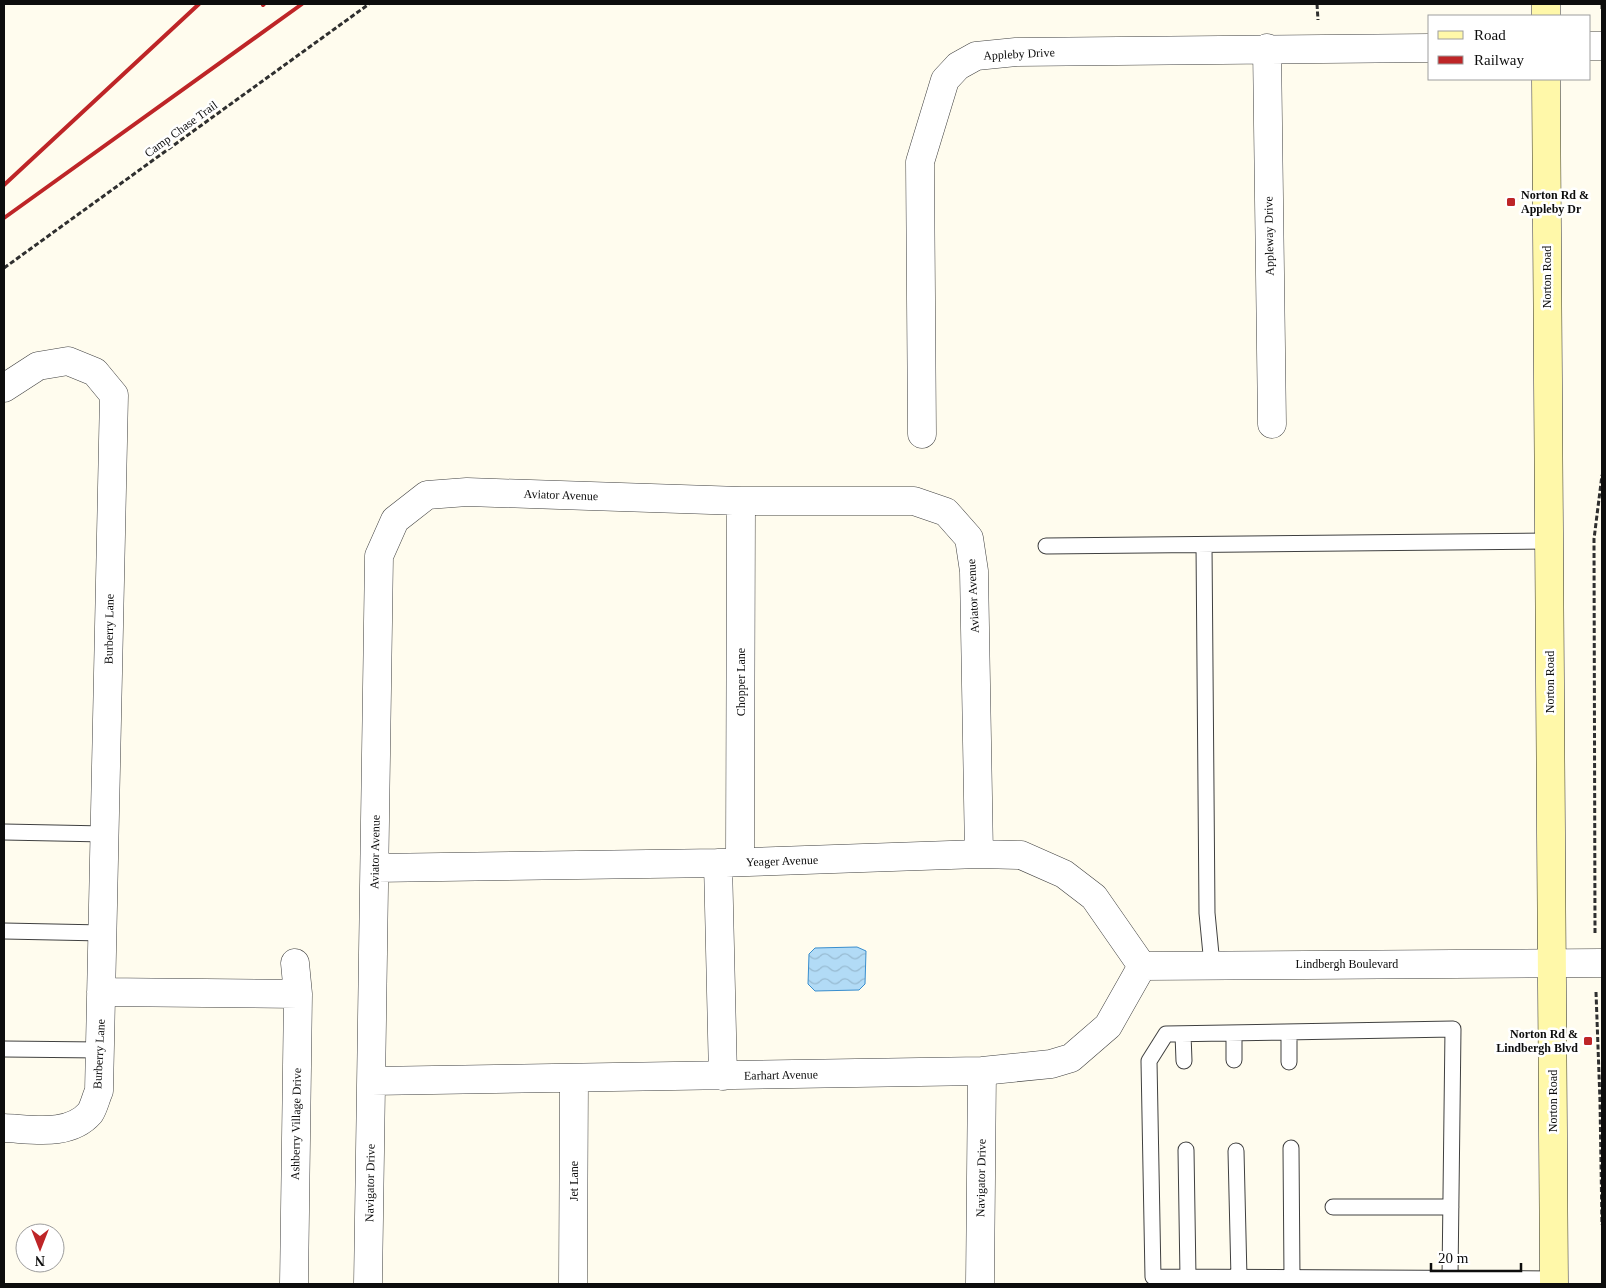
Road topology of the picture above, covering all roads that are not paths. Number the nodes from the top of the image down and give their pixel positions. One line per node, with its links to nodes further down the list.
1 (1267, 48): 2 (street, Appleby Drive); 5 (street, Appleway Drive); 6 (street, Appleby Drive)
2 (1428, 48)
3 (1546, 80): 8 (main road, Norton Road)
4 (4, 388): 12 (street, Burberry Lane)
5 (1272, 424)
6 (922, 434)
7 (741, 501): 13 (street, Aviator Avenue); 14 (street, Chopper Lane); 15 (street, Aviator Avenue)
8 (1549, 541): 9 (lane); 18 (main road, Norton Road)
9 (1204, 545): 10 (lane); 22 (lane)
10 (1046, 546)
11 (4, 832): 12 (lane)
12 (104, 834): 17 (street, Burberry Lane)
13 (979, 854): 14 (street, Yeager Avenue); 21 (street, Yeager Avenue)
14 (729, 863): 15 (street, Yeager Avenue); 34 (street, Chopper Lane)
15 (375, 868): 36 (street, Aviator Avenue)
16 (4, 931): 17 (lane)
17 (103, 933): 23 (street, Burberry Lane)
18 (1551, 963): 19 (street, Lindbergh Boulevard); 22 (street, Lindbergh Boulevard); 48 (main road, Norton Road)
19 (1599, 963)
20 (295, 964): 24 (street, Ashberry Village Drive)
21 (1142, 966): 22 (street, Lindbergh Boulevard); 33 (street, Earhart Avenue)
22 (1212, 966)
23 (102, 992): 24 (street); 29 (street, Burberry Lane)
24 (298, 994): 49 (street, Ashberry Village Drive)
25 (1289, 1032): 26 (lane); 32 (lane); 42 (lane)
26 (1234, 1033): 27 (lane); 30 (lane)
27 (1183, 1034): 31 (lane); 43 (lane)
28 (4, 1049): 29 (lane)
29 (100, 1050): 37 (street, Burberry Lane)
30 (1234, 1060)
31 (1184, 1061)
32 (1289, 1062)
33 (982, 1071): 34 (street, Earhart Avenue); 52 (street, Navigator Drive)
34 (723, 1076): 35 (street, Earhart Avenue)
35 (574, 1078): 36 (street, Earhart Avenue); 51 (street, Jet Lane)
36 (372, 1081): 50 (street, Navigator Drive)
37 (4, 1128)
38 (1290, 1148): 45 (lane)
39 (1186, 1150): 43 (lane)
40 (1236, 1152): 44 (lane)
41 (1333, 1207): 42 (lane)
42 (1451, 1207): 46 (lane)
43 (1188, 1277): 44 (lane)
44 (1239, 1278): 45 (lane)
45 (1292, 1278): 47 (lane)
46 (1450, 1278): 47 (lane); 48 (lane)
47 (1418, 1281)
48 (1554, 1281)
49 (294, 1284)
50 (368, 1284)
51 (573, 1284)
52 (980, 1284)

